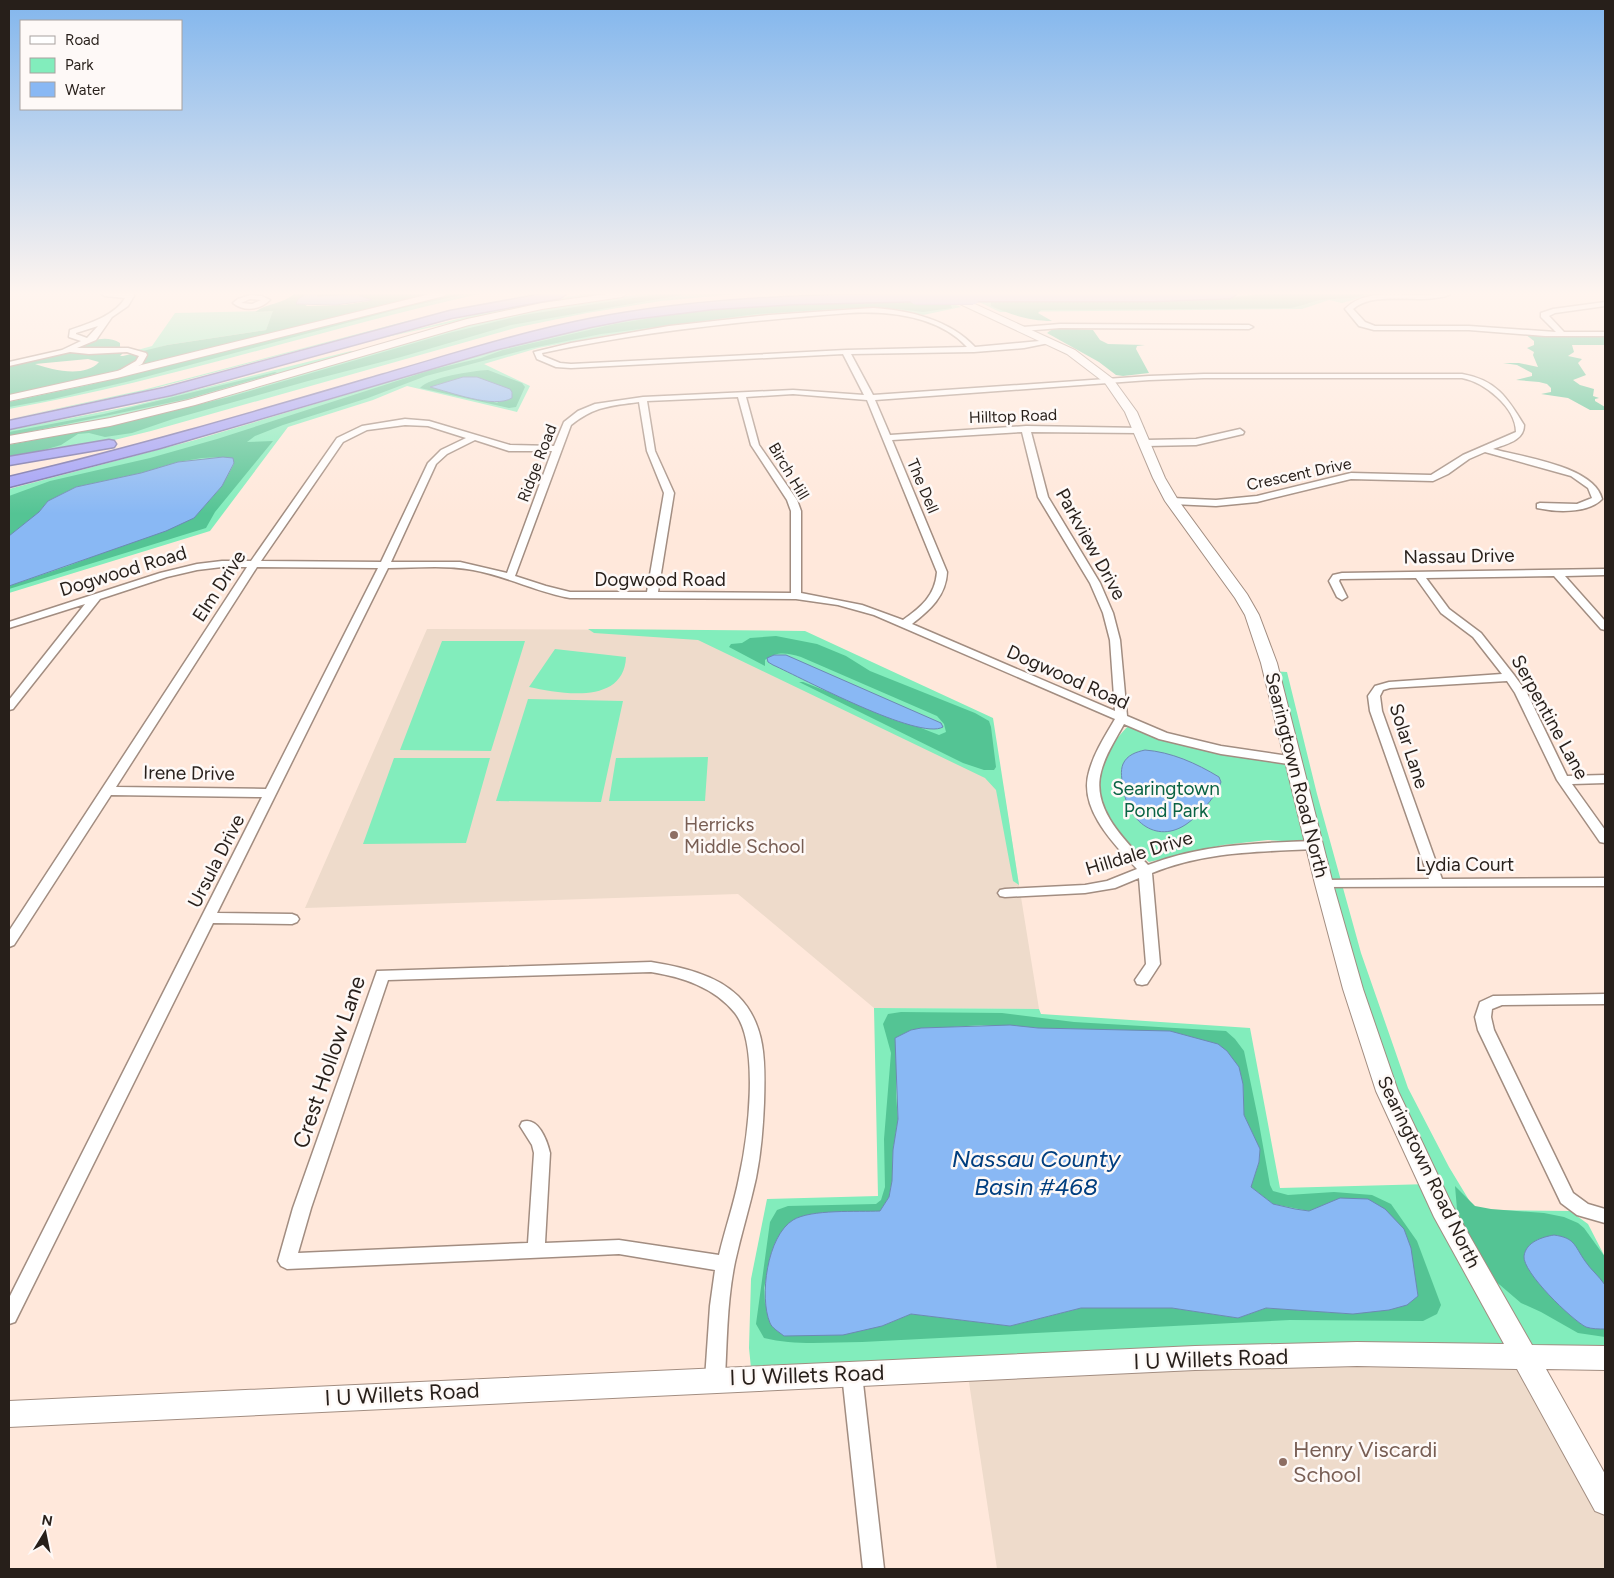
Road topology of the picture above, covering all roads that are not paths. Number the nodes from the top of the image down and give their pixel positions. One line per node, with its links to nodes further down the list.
1 (129, 368): 11 (street)
2 (147, 368): 11 (main road)
3 (214, 368): 18 (highway)
4 (257, 368): 17 (highway)
5 (279, 368): 17 (highway)
6 (310, 368): 26 (main road)
7 (393, 368): 19 (highway)
8 (421, 368): 29 (highway, bridge)
9 (854, 368): 15 (street, The Dell)
10 (1092, 368): 12 (main road, Searingtown Road North)
11 (118, 375): 14 (main road)
12 (1109, 381): 15 (street, Ridge Road); 23 (main road, Searingtown Road North); 28 (street, Crescent Drive)
13 (741, 394): 15 (street, Ridge Road); 16 (street, Ridge Road); 43 (street, Birch Hill)
14 (9, 398)
15 (870, 398): 25 (street, The Dell)
16 (643, 399): 27 (street, Ridge Road); 42 (street)
17 (103, 406): 20 (highway)
18 (9, 414)
19 (202, 423): 30 (highway); 31 (highway)
20 (9, 425)
21 (1026, 429): 23 (street, Hilltop Road); 25 (street, Hilltop Road); 51 (street, Parkview Drive)
22 (1240, 432): 23 (street, Hilltop Road)
23 (1143, 436): 34 (main road, Searingtown Road North)
24 (473, 438): 27 (street, Elm Drive); 36 (street, Elm Drive); 37 (street, Ursula Drive)
25 (887, 438): 46 (street, The Dell)
26 (9, 440)
27 (558, 448): 41 (street, Ridge Road)
28 (1486, 450): 34 (street, Crescent Drive); 35 (street)
29 (125, 454): 32 (highway); 33 (highway)
30 (9, 461)
31 (9, 471)
32 (9, 482)
33 (9, 487)
34 (1172, 501): 52 (main road, Searingtown Road North)
35 (1540, 506)
36 (254, 564): 37 (street, Dogwood Road); 44 (street, Dogwood Road); 55 (street, Elm Drive)
37 (385, 564): 41 (street, Dogwood Road); 56 (street, Ursula Drive)
38 (1557, 572): 39 (street, Nassau Drive); 40 (street, Nassau Drive); 48 (street)
39 (1605, 572)
40 (1419, 575): 45 (street, Nassau Drive); 49 (street, Serpentine Lane)
41 (510, 577): 42 (street, Dogwood Road)
42 (652, 596): 43 (street, Dogwood Road)
43 (796, 596): 46 (street, Dogwood Road)
44 (96, 597): 47 (street, Dogwood Road); 50 (street)
45 (1342, 597)
46 (905, 624): 51 (street, Dogwood Road)
47 (9, 625)
48 (1605, 627)
49 (1510, 678): 54 (street, Serpentine Lane); 61 (street, Solar Lane)
50 (9, 707)
51 (1121, 719): 52 (street, Dogwood Road); 59 (street, Parkview Drive)
52 (1295, 761): 58 (main road, Searingtown Road North)
53 (1605, 779): 54 (street)
54 (1562, 780): 57 (street, Serpentine Lane)
55 (108, 791): 56 (street, Irene Drive); 66 (street, Elm Drive)
56 (271, 793): 64 (street, Ursula Drive)
57 (1605, 839)
58 (1315, 845): 59 (street, Hilldale Drive); 62 (main road, Searingtown Road North)
59 (1145, 870): 63 (street, Hilldale Drive); 67 (street)
60 (1605, 882): 61 (street, Lydia Court)
61 (1437, 883): 62 (street, Lydia Court)
62 (1324, 884): 74 (main road, Searingtown Road North)
63 (1005, 894)
64 (209, 918): 65 (street); 73 (street, Ursula Drive)
65 (292, 919)
66 (9, 942)
67 (1142, 980)
68 (1605, 999): 70 (street)
69 (528, 1126): 71 (street)
70 (1605, 1216)
71 (536, 1249): 72 (street, Crest Hollow Lane); 72 (street, Crest Hollow Lane)
72 (725, 1264): 77 (street, Crest Hollow Lane)
73 (9, 1316)
74 (1526, 1357): 75 (main road, I U Willets Road); 76 (main road, I U Willets Road); 79 (main road, Searingtown Road North)
75 (1605, 1358)
76 (852, 1374): 77 (main road, I U Willets Road); 80 (street)
77 (715, 1379): 78 (main road, I U Willets Road)
78 (9, 1414)
79 (1605, 1501)
80 (874, 1569)

